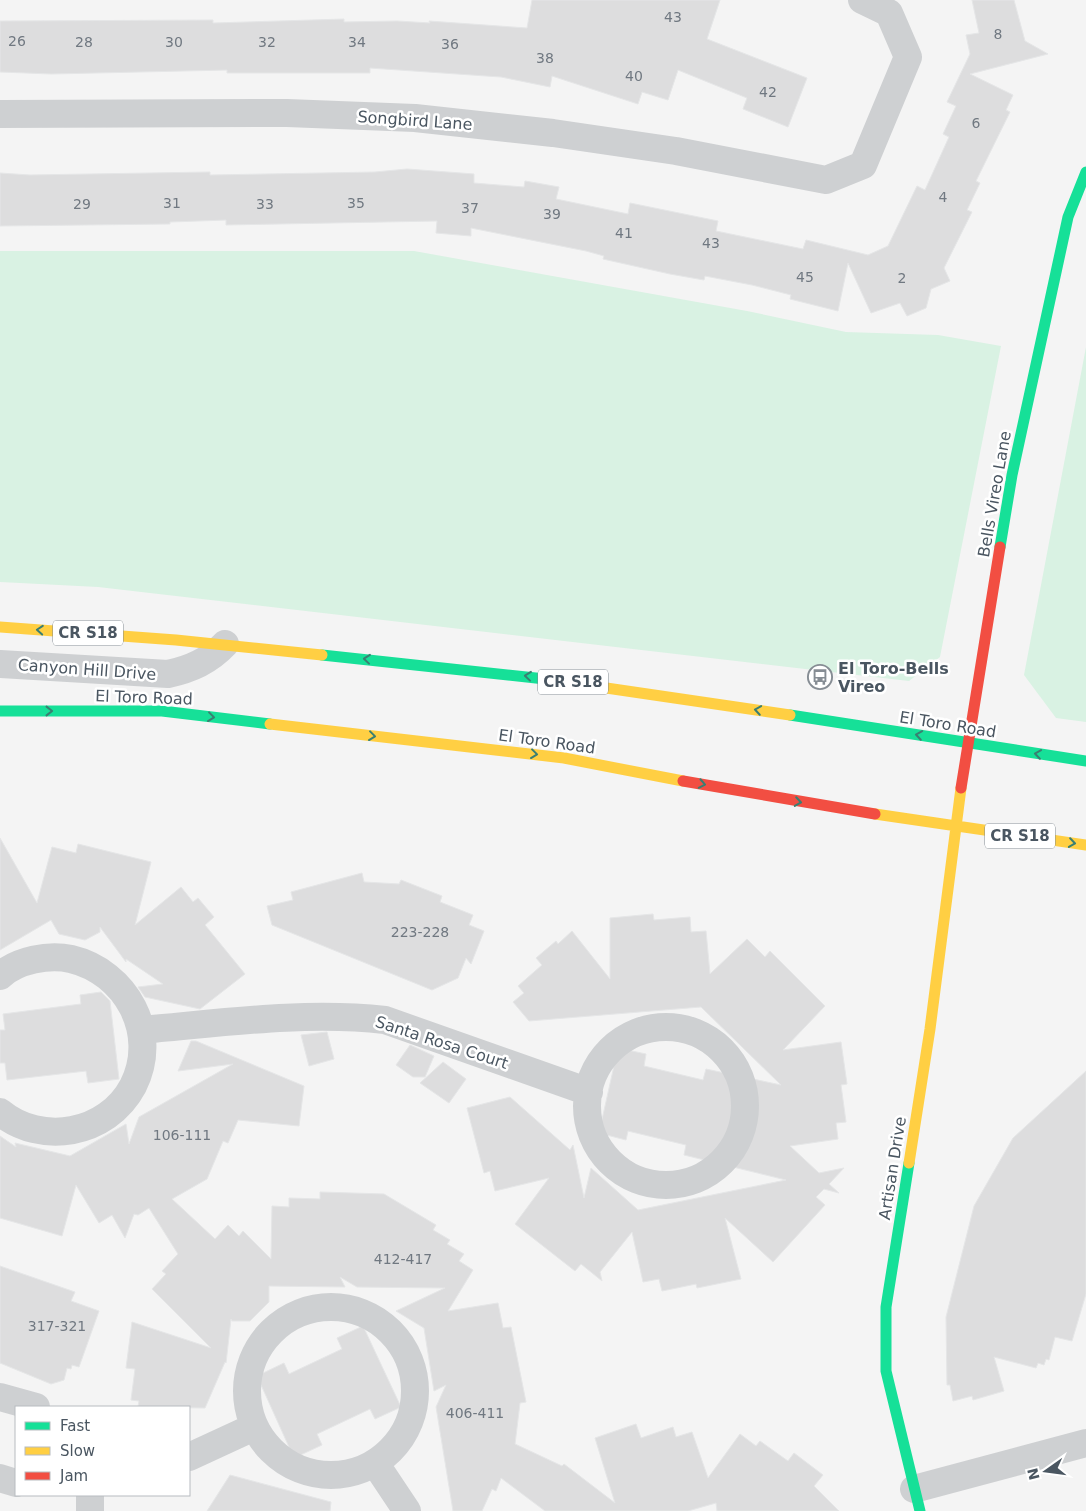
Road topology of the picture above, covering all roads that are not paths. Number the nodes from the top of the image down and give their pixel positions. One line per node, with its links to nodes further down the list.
1 (862, 0): 2 (street, Songbird Lane)
2 (0, 114)
3 (1086, 172): 8 (main road, Bells Vireo Lane)
4 (0, 627): 5 (main road, El Toro Road / CR S18, one-way to 4)
5 (225, 644): 6 (street, Canyon Hill Drive); 8 (main road, El Toro Road / CR S18, one-way to 5)
6 (0, 664)
7 (0, 710): 10 (main road, El Toro Road / CR S18, one-way to 10)
8 (967, 743): 9 (main road, El Toro Road / CR S18, one-way to 8); 10 (main road, Bells Vireo Lane)
9 (1086, 761)
10 (955, 827): 11 (main road, El Toro Road / CR S18, one-way to 11); 25 (main road, Artisan Drive)
11 (1086, 845)
12 (0, 976): 13 (street)
13 (141, 1030): 14 (street, Santa Rosa Court); 15 (street)
14 (588, 1092): 14 (street)
15 (0, 1112)
16 (0, 1397): 17 (street)
17 (32, 1406)
18 (254, 1427): 20 (street); 21 (street); 21 (street)
19 (1086, 1443): 25 (street)
20 (190, 1457)
21 (375, 1463): 27 (street)
22 (0, 1478): 23 (street)
23 (15, 1483)
24 (90, 1496): 26 (street)
25 (917, 1500)
26 (90, 1511)
27 (407, 1511)

